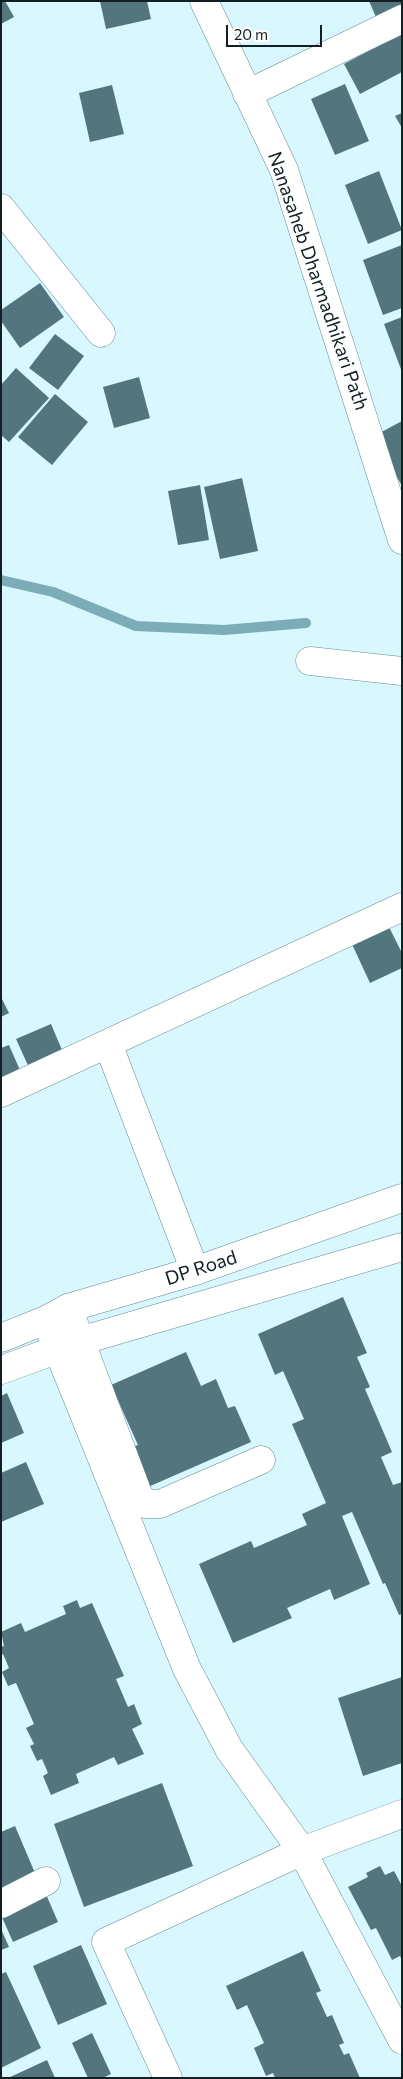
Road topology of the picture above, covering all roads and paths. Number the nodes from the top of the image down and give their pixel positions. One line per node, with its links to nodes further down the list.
1 (204, 1): 3 (street, Nanasaheb Dharmadhikari Path)
2 (402, 20): 3 (street)
3 (247, 94): 6 (street, Nanasaheb Dharmadhikari Path)
4 (1, 208): 5 (street)
5 (102, 333)
6 (402, 540)
7 (310, 661): 8 (street)
8 (402, 671)
9 (402, 907): 10 (street)
10 (108, 1044): 11 (street); 14 (street)
11 (1, 1093)
12 (402, 1198): 14 (street, DP Road)
13 (402, 1247): 17 (street, DP Road)
14 (195, 1271): 15 (street, DP Road)
15 (57, 1314): 16 (street, DP Road); 17 (street)
16 (1, 1338)
17 (69, 1345): 18 (street, DP Road); 19 (street); 21 (street)
18 (1, 1370)
19 (260, 1460)
20 (402, 1814): 21 (street)
21 (302, 1851): 24 (street); 25 (street)
22 (46, 1881): 23 (street)
23 (1, 1904)
24 (401, 2036)
25 (168, 2078)

